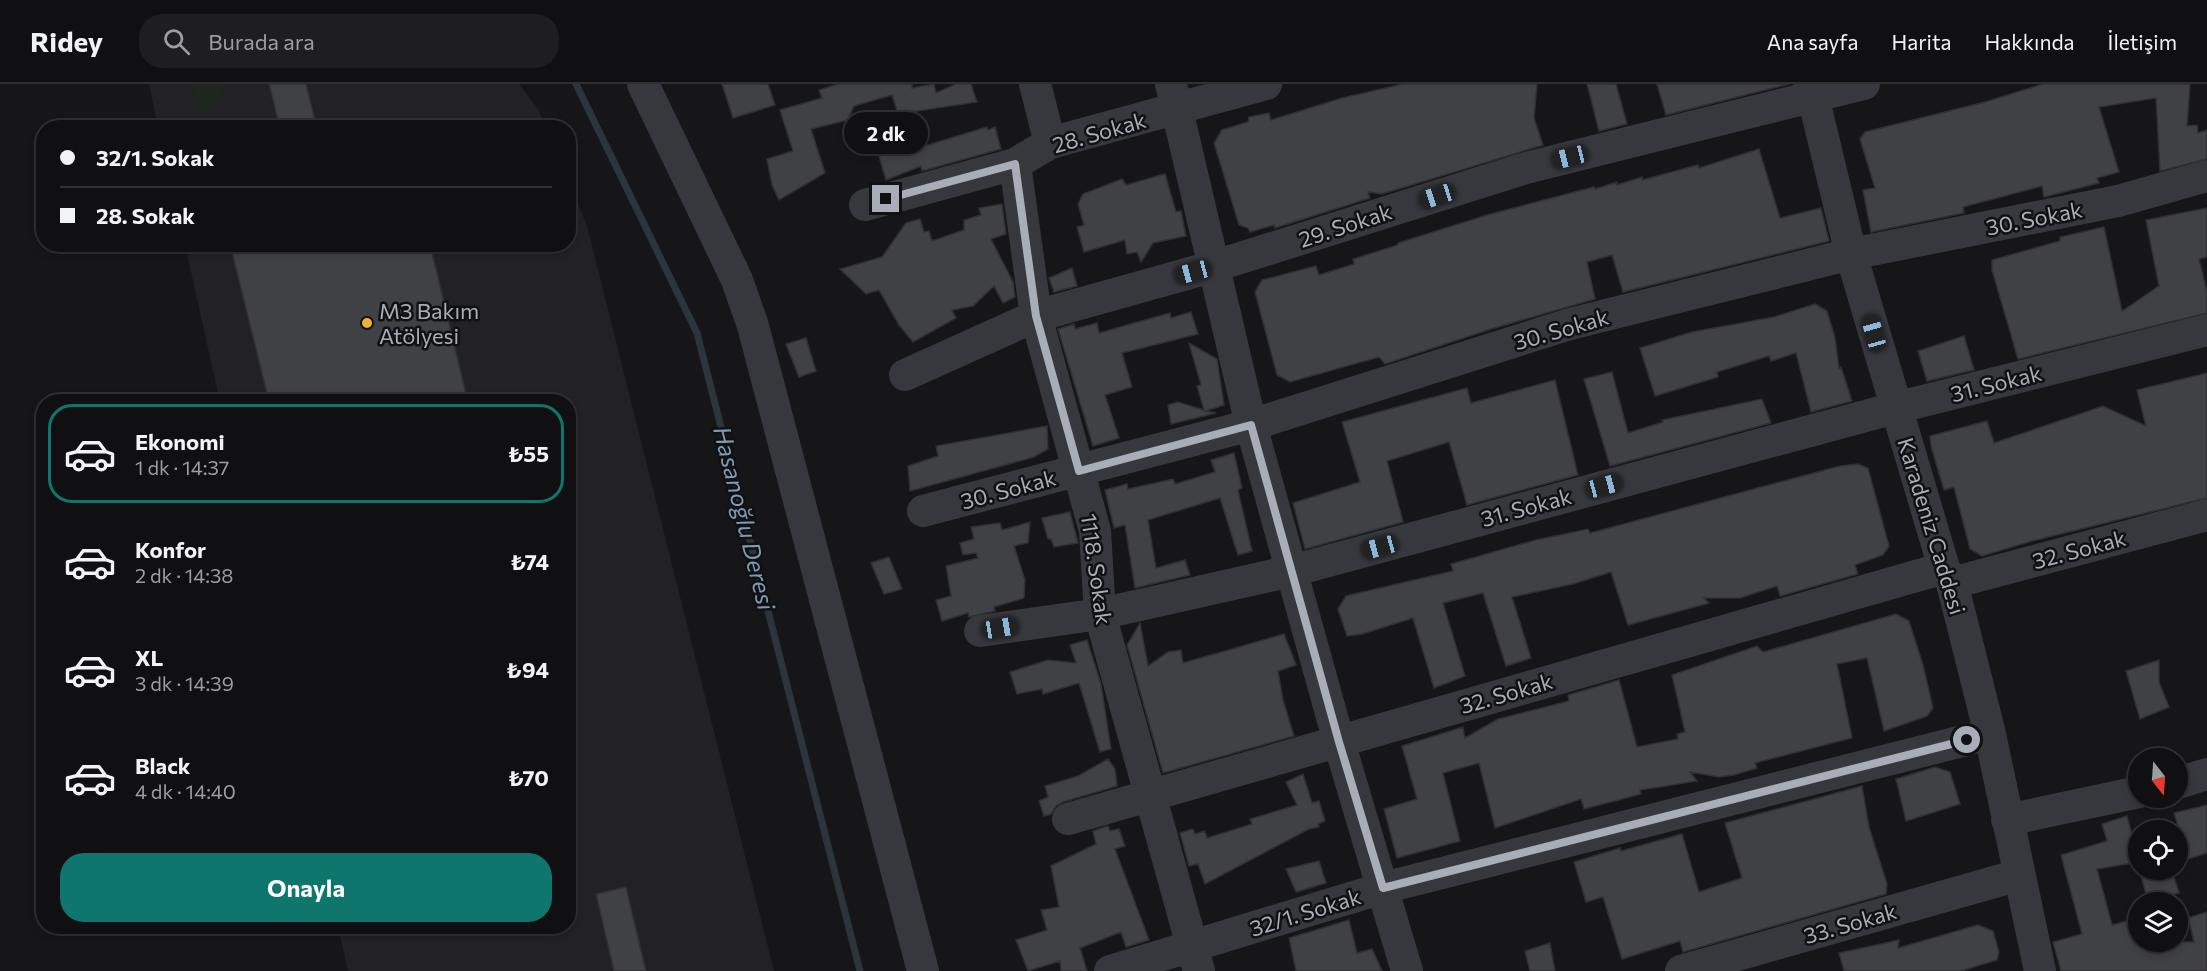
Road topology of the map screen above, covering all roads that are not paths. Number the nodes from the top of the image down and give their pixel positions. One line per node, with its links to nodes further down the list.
1 (644, 84): 36 (street)
2 (1035, 84): 7 (street)
3 (1266, 84): 6 (street, 28. Sokak)
4 (1864, 84): 5 (street, 29. Sokak)
5 (1811, 90): 11 (street, Karadeniz Caddesi); 12 (street, 29. Sokak)
6 (1174, 97): 7 (street, 28. Sokak); 12 (street)
7 (1050, 143): 8 (street, 28. Sokak)
8 (1015, 164): 10 (street, 28. Sokak); 13 (street, 1118. Sokak)
9 (2207, 176): 11 (street, 30. Sokak)
10 (865, 205)
11 (1851, 254): 16 (street, Karadeniz Caddesi); 17 (street, 30. Sokak)
12 (1215, 266): 13 (street, 29. Sokak); 17 (street)
13 (1036, 316): 15 (street, 29. Sokak); 18 (street, 1118. Sokak)
14 (2207, 330): 16 (street, 31. Sokak)
15 (905, 375)
16 (1895, 408): 21 (street, 31. Sokak); 22 (street, Karadeniz Caddesi)
17 (1251, 425): 18 (street, 30. Sokak); 21 (street)
18 (1079, 471): 19 (street, 30. Sokak); 23 (street, 1118. Sokak)
19 (923, 511)
20 (2207, 516): 22 (street, 32. Sokak)
21 (1291, 571): 23 (street, 31. Sokak); 26 (street)
22 (1948, 575): 25 (street, Karadeniz Caddesi); 26 (street, 32. Sokak)
23 (1101, 614): 24 (street, 31. Sokak); 29 (street, 1118. Sokak)
24 (980, 632)
25 (1990, 734): 32 (street, Karadeniz Caddesi); 34 (street, 32/1. Sokak)
26 (1339, 742): 29 (street, 32. Sokak); 34 (street)
27 (2207, 774): 28 (street)
28 (2188, 780)
29 (1149, 794): 31 (street, 32. Sokak); 35 (street, 1118. Sokak)
30 (2128, 794): 32 (street)
31 (1068, 819)
32 (2007, 820): 33 (street, Karadeniz Caddesi)
33 (2019, 875): 39 (street, 33. Sokak); 40 (street, Karadeniz Caddesi)
34 (1383, 888): 35 (street, 32/1. Sokak); 38 (street)
35 (1195, 958): 37 (street, 32/1. Sokak)
36 (923, 971)
37 (1110, 971)
38 (1407, 971)
39 (1681, 971)
40 (2040, 971)

